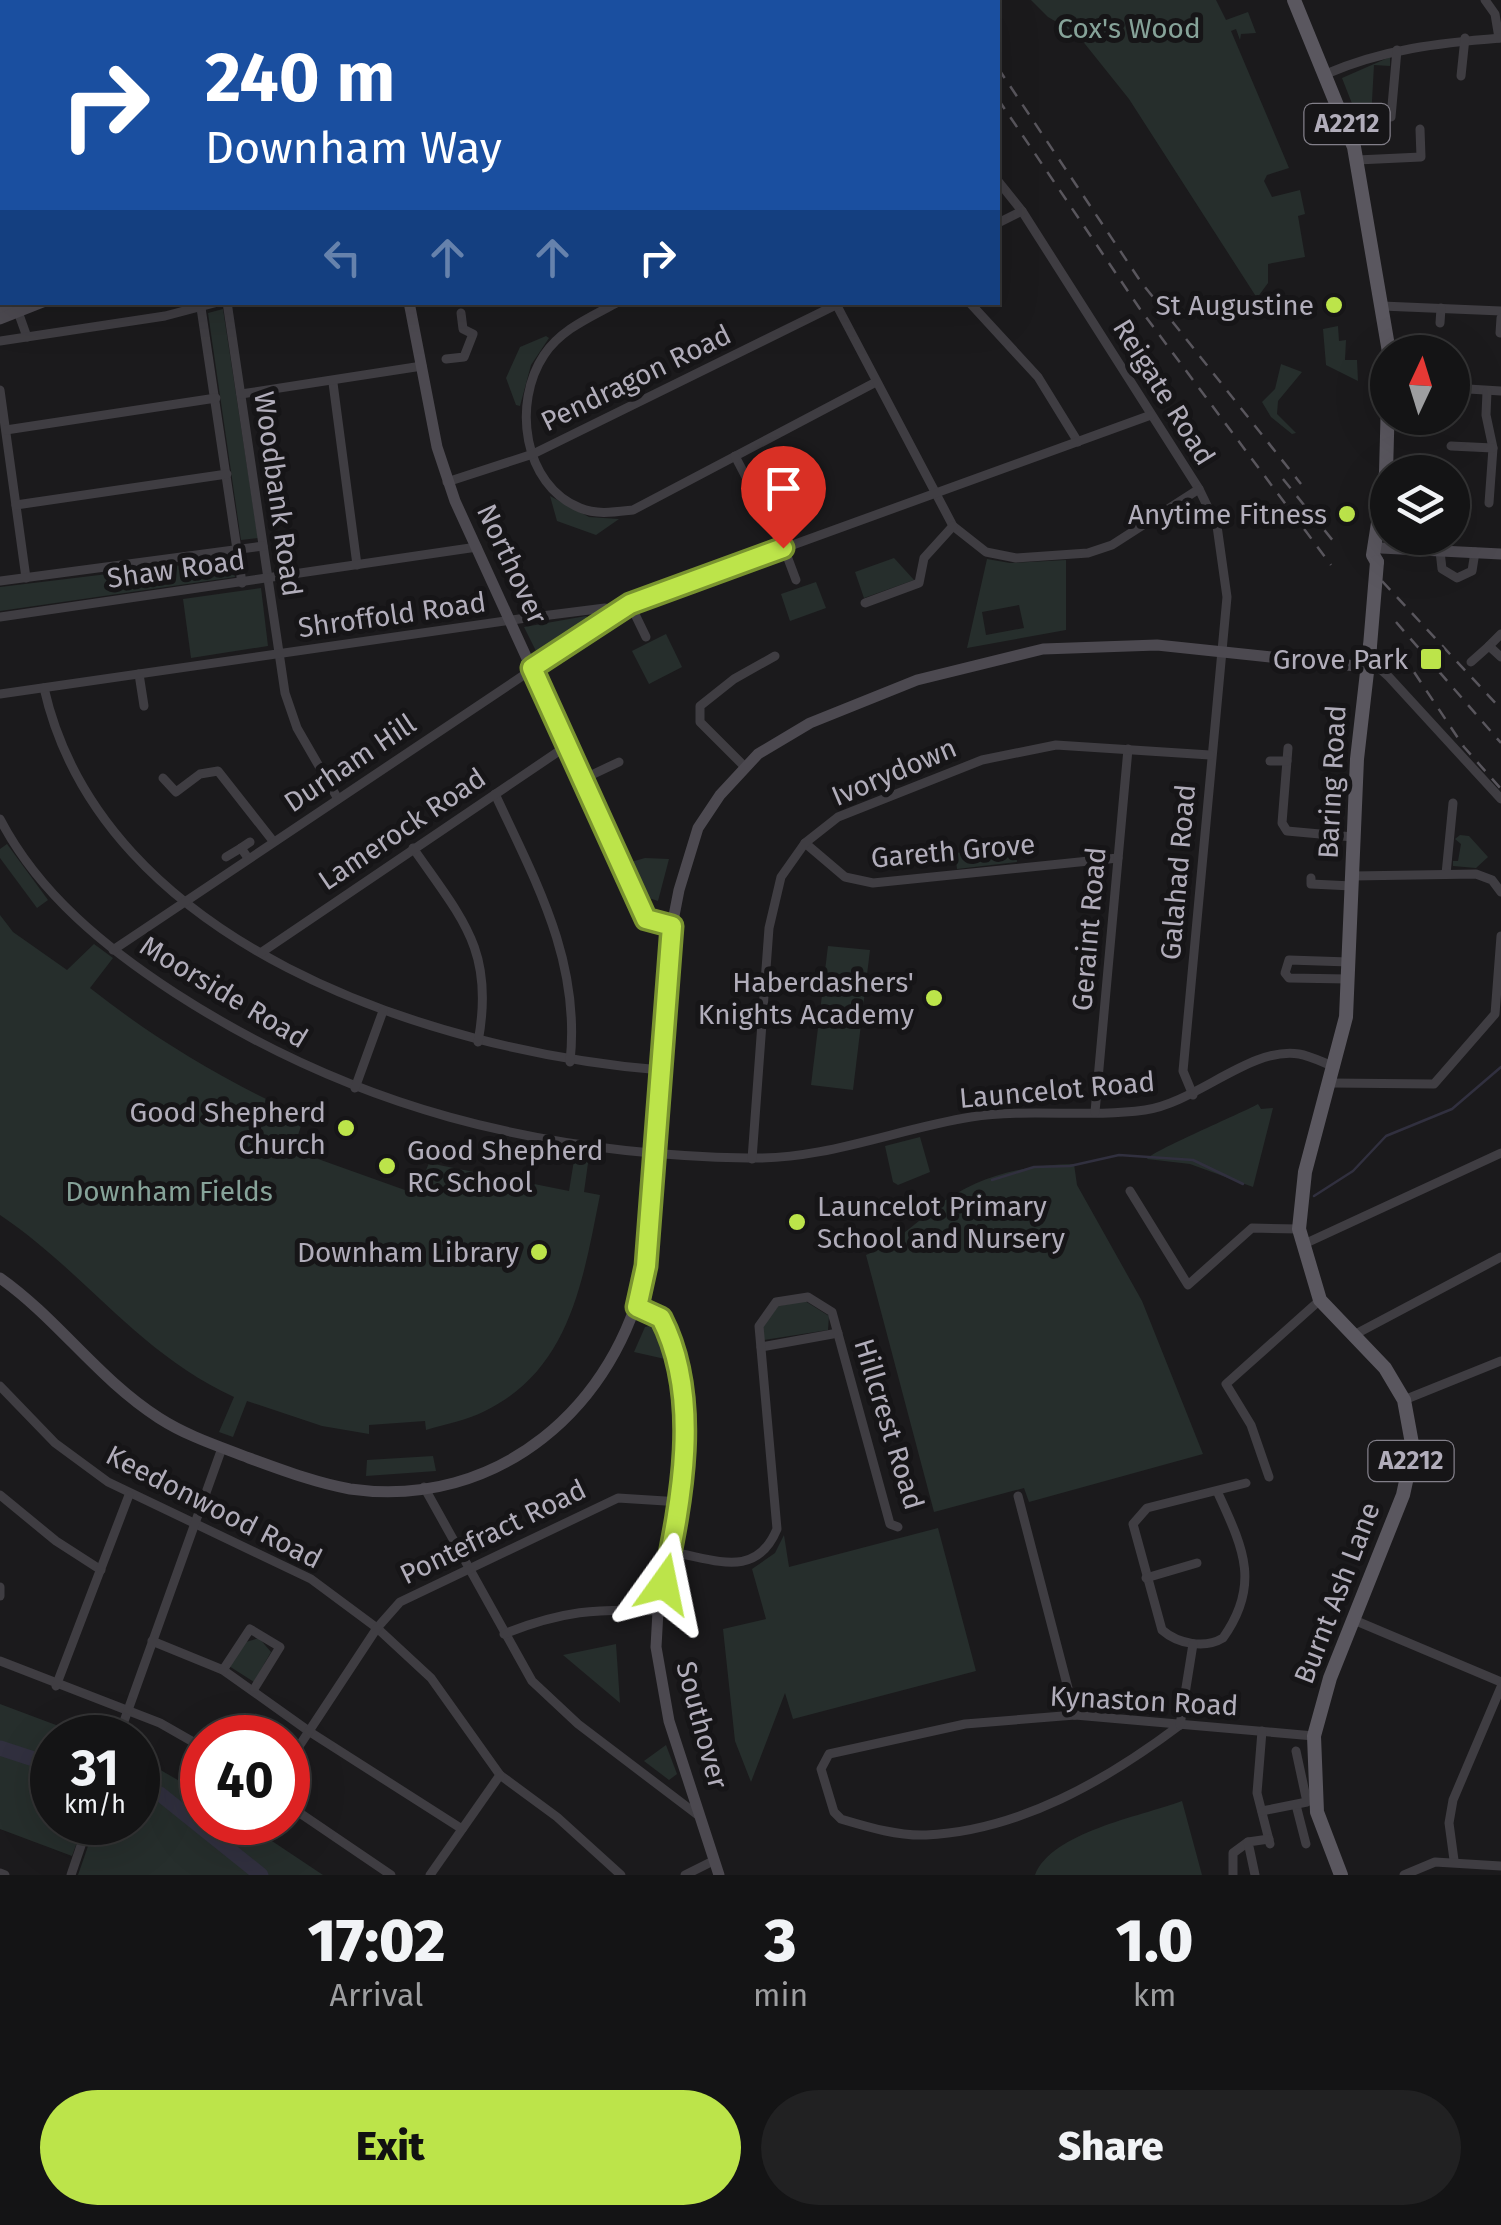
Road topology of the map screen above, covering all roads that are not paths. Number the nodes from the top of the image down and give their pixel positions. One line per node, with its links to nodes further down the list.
1 (1294, 0): 6 (main road, A2212)
2 (1485, 0): 4 (street)
3 (1464, 38): 4 (street); 5 (street); 7 (street)
4 (1500, 38)
5 (1397, 50): 6 (street); 8 (street)
6 (1326, 74): 10 (main road, A2212)
7 (1461, 76)
8 (1392, 117)
9 (1420, 129): 10 (street)
10 (1356, 160): 22 (main road, A2212)
11 (1000, 184): 12 (street, Reigate Road)
12 (1022, 211): 13 (street); 43 (street, Reigate Road)
13 (1000, 222)
14 (210, 305): 23 (street)
15 (227, 305): 41 (street, Woodbank Road)
16 (410, 305): 34 (street, Northover)
17 (609, 305): 48 (street)
18 (833, 305): 48 (street, Pendragon Road)
19 (838, 305): 35 (street)
20 (972, 305): 45 (street)
21 (17, 306): 25 (street); 28 (street); 32 (street)
22 (1382, 306): 24 (street); 31 (main road, A2212)
23 (202, 308): 32 (street); 42 (street, Woodbank Road)
24 (1441, 308): 27 (street); 29 (street)
25 (0, 309)
26 (461, 313): 34 (street)
27 (1501, 315): 30 (street)
28 (0, 319)
29 (1440, 323)
30 (1500, 334)
31 (1386, 335)
32 (27, 337): 33 (street)
33 (0, 341)
34 (422, 365): 36 (street); 51 (street, Northover)
35 (876, 382): 49 (street); 53 (street)
36 (333, 383): 41 (street); 66 (street)
37 (1470, 389): 39 (street)
38 (0, 390): 44 (street)
39 (1486, 390): 40 (street); 47 (street)
40 (1501, 391)
41 (240, 394): 57 (street, Woodbank Road)
42 (216, 398): 44 (street); 50 (street, Woodbank Road)
43 (1152, 415): 45 (street); 52 (street, Reigate Road)
44 (6, 430): 55 (street)
45 (1078, 442): 53 (street)
46 (1451, 446): 47 (street)
47 (1493, 448): 54 (street)
48 (533, 454): 49 (street); 51 (street, Pendragon Road)
49 (735, 456): 59 (street)
50 (227, 474): 55 (street); 60 (street, Woodbank Road)
51 (447, 482): 58 (street, Northover)
52 (1199, 489): 56 (street); 80 (street, Reigate Road)
53 (937, 494): 56 (street); 59 (street)
54 (1489, 502)
55 (16, 505): 67 (street)
56 (954, 526): 72 (street)
57 (263, 546): 60 (street); 68 (street, Woodbank Road)
58 (477, 547): 66 (street, Shaw Road); 76 (street, Northover)
59 (784, 548): 69 (street); 73 (street)
60 (237, 550): 67 (street); 71 (street, Woodbank Road)
61 (1470, 552): 62 (street)
62 (1475, 552): 63 (street); 65 (street)
63 (1501, 554)
64 (1377, 555): 85 (main road, Baring Road / A2212, bridge)
65 (1440, 555)
66 (357, 565): 68 (street, Shaw Road)
67 (26, 578): 70 (street)
68 (268, 579): 71 (street, Shaw Road); 81 (street, Woodbank Road)
69 (796, 580)
70 (0, 581)
71 (242, 582): 75 (street, Shaw Road)
72 (866, 603)
73 (630, 604): 74 (street); 78 (street)
74 (613, 615): 76 (street, Shroffold Road); 86 (street, Durham Hill)
75 (0, 617)
76 (511, 621): 81 (street, Shroffold Road); 86 (street, Northover)
77 (1501, 634): 79 (street)
78 (646, 637)
79 (1488, 646): 83 (street); 84 (street)
80 (1221, 650): 85 (street); 94 (street, Galahad Road); 98 (street)
81 (279, 654): 87 (street, Shroffold Road); 103 (street, Woodbank Road)
82 (776, 656): 98 (street)
83 (1501, 657)
84 (1471, 662)
85 (1366, 666): 104 (street); 108 (main road, Baring Road / A2212)
86 (532, 668): 91 (street, Northover); 103 (street, Durham Hill)
87 (139, 674): 88 (street, Shroffold Road); 90 (street)
88 (44, 688): 89 (street, Shroffold Road); 119 (street)
89 (0, 694)
90 (144, 706)
91 (568, 746): 100 (street, Northover); 102 (street, Lamerock Road)
92 (1288, 748): 97 (street)
93 (1128, 749): 94 (street, Ivorydown); 110 (street, Ivorydown); 114 (street, Geraint Road)
94 (1210, 755): 133 (street, Galahad Road)
95 (1270, 761): 97 (street)
96 (618, 762): 100 (street)
97 (1287, 762): 108 (street)
98 (745, 767): 120 (street)
99 (162, 778): 101 (street)
100 (583, 779): 120 (street, Northover)
101 (176, 792): 105 (street); 109 (street)
102 (495, 794): 111 (street, Lamerock Road); 128 (street)
103 (338, 798): 109 (street, Durham Hill)
104 (1501, 799)
105 (186, 802)
106 (1454, 804): 115 (street)
107 (0, 819): 122 (street, Moorside Road)
108 (1353, 837): 116 (main road, Baring Road / A2212)
109 (273, 841): 113 (street, Durham Hill)
110 (805, 843): 114 (street, Gareth Grove); 137 (street, Ivorydown)
111 (414, 848): 123 (street, Lamerock Road); 127 (street)
112 (226, 857): 113 (street)
113 (248, 858): 119 (street, Durham Hill)
114 (1118, 858): 134 (street, Geraint Road)
115 (1446, 874): 116 (street); 118 (street)
116 (1353, 881): 117 (street, Baring Road); 124 (main road, Baring Road / A2212)
117 (1311, 884)
118 (1501, 892)
119 (186, 900): 122 (street, Durham Hill); 123 (street)
120 (672, 926): 130 (street)
121 (1501, 936): 131 (street)
122 (113, 950): 132 (street, Moorside Road)
123 (262, 952): 126 (street)
124 (1349, 962): 125 (main road, Baring Road / A2212); 125 (street)
125 (1348, 979): 129 (main road, Baring Road / A2212)
126 (383, 1011): 127 (street); 132 (street)
127 (478, 1042): 128 (street)
128 (570, 1062): 130 (street)
129 (1335, 1066): 131 (main road, Burnt Ash Lane / A2212); 133 (street, Launcelot Road)
130 (662, 1070): 135 (street)
131 (1331, 1082): 139 (main road, Burnt Ash Lane / A2212)
132 (354, 1088): 135 (street, Moorside Road)
133 (1193, 1095): 134 (street, Launcelot Road)
134 (1095, 1112): 137 (street, Launcelot Road)
135 (654, 1152): 137 (street, Launcelot Road); 144 (street)
136 (1501, 1153): 140 (street)
137 (752, 1159)
138 (1130, 1191): 139 (street)
139 (1299, 1229): 140 (main road, Burnt Ash Lane / A2212)
140 (1302, 1245): 143 (main road, Burnt Ash Lane / A2212)
141 (1501, 1256): 146 (street)
142 (0, 1278): 151 (street)
143 (1320, 1300): 146 (main road, Burnt Ash Lane / A2212); 152 (street)
144 (637, 1307): 154 (street); 159 (street, Southover)
145 (838, 1333): 147 (street, Hillcrest Road); 147 (street, Hillcrest Road); 161 (street, Hillcrest Road)
146 (1352, 1336): 150 (main road, Burnt Ash Lane / A2212)
147 (761, 1347): 162 (street, Hillcrest Road)
148 (1501, 1361): 150 (street)
149 (0, 1386): 157 (street, Keedonwood Road)
150 (1404, 1400): 170 (main road, Burnt Ash Lane / A2212)
151 (222, 1448): 154 (street); 160 (street)
152 (1268, 1476)
153 (1246, 1483): 155 (street)
154 (424, 1487): 164 (street)
155 (1217, 1492): 166 (street); 174 (street)
156 (0, 1495): 165 (street)
157 (129, 1495): 160 (street, Keedonwood Road); 165 (street)
158 (1018, 1496): 183 (street)
159 (681, 1502): 162 (street, Southover); 164 (street, Pontefract Road)
160 (194, 1526): 171 (street, Keedonwood Road); 173 (street)
161 (898, 1528)
162 (671, 1552): 169 (street, Southover)
163 (1197, 1563): 166 (street)
164 (472, 1568): 171 (street, Pontefract Road); 172 (street)
165 (102, 1570): 178 (street)
166 (1146, 1578): 174 (street)
167 (0, 1587): 168 (street)
168 (0, 1596)
169 (658, 1612): 172 (street); 191 (street, Southover)
170 (1354, 1620): 177 (street); 188 (main road, Burnt Ash Lane / A2212)
171 (377, 1628): 186 (street, Pontefract Road); 190 (street, Keedonwood Road)
172 (504, 1634): 192 (street)
173 (152, 1641): 176 (street); 180 (street)
174 (1192, 1644): 184 (street)
175 (0, 1661): 178 (street)
176 (223, 1670): 179 (street); 179 (street)
177 (1501, 1685): 202 (street)
178 (56, 1686): 180 (street)
179 (254, 1689): 182 (street)
180 (126, 1712): 181 (street); 187 (street)
181 (125, 1715)
182 (288, 1715)
183 (1075, 1715): 184 (street, Kynaston Road); 184 (street, Kynaston Road)
184 (1180, 1725): 185 (street, Kynaston Road)
185 (1262, 1731): 188 (street, Kynaston Road); 194 (street)
186 (310, 1732): 197 (street)
187 (180, 1734)
188 (1314, 1736): 213 (main road, Burnt Ash Lane / A2212)
189 (1296, 1752): 193 (street)
190 (500, 1775): 197 (street); 208 (street, Keedonwood Road)
191 (689, 1778): 192 (street); 196 (street, Southover)
192 (667, 1791): 196 (street)
193 (1296, 1804): 194 (street); 199 (street)
194 (1262, 1812): 198 (street)
195 (310, 1819): 206 (street)
196 (702, 1819): 201 (street, Southover)
197 (462, 1828): 207 (street)
198 (1248, 1842): 211 (street); 212 (street)
199 (1306, 1844)
200 (81, 1845): 205 (street)
201 (714, 1860): 209 (street); 210 (street, Southover)
202 (1454, 1860): 203 (street); 204 (street)
203 (1501, 1866)
204 (1424, 1871): 214 (street)
205 (71, 1875)
206 (391, 1875)
207 (430, 1875)
208 (620, 1875)
209 (685, 1875)
210 (719, 1875)
211 (1233, 1875)
212 (1255, 1875)
213 (1341, 1875)
214 (1404, 1875)

